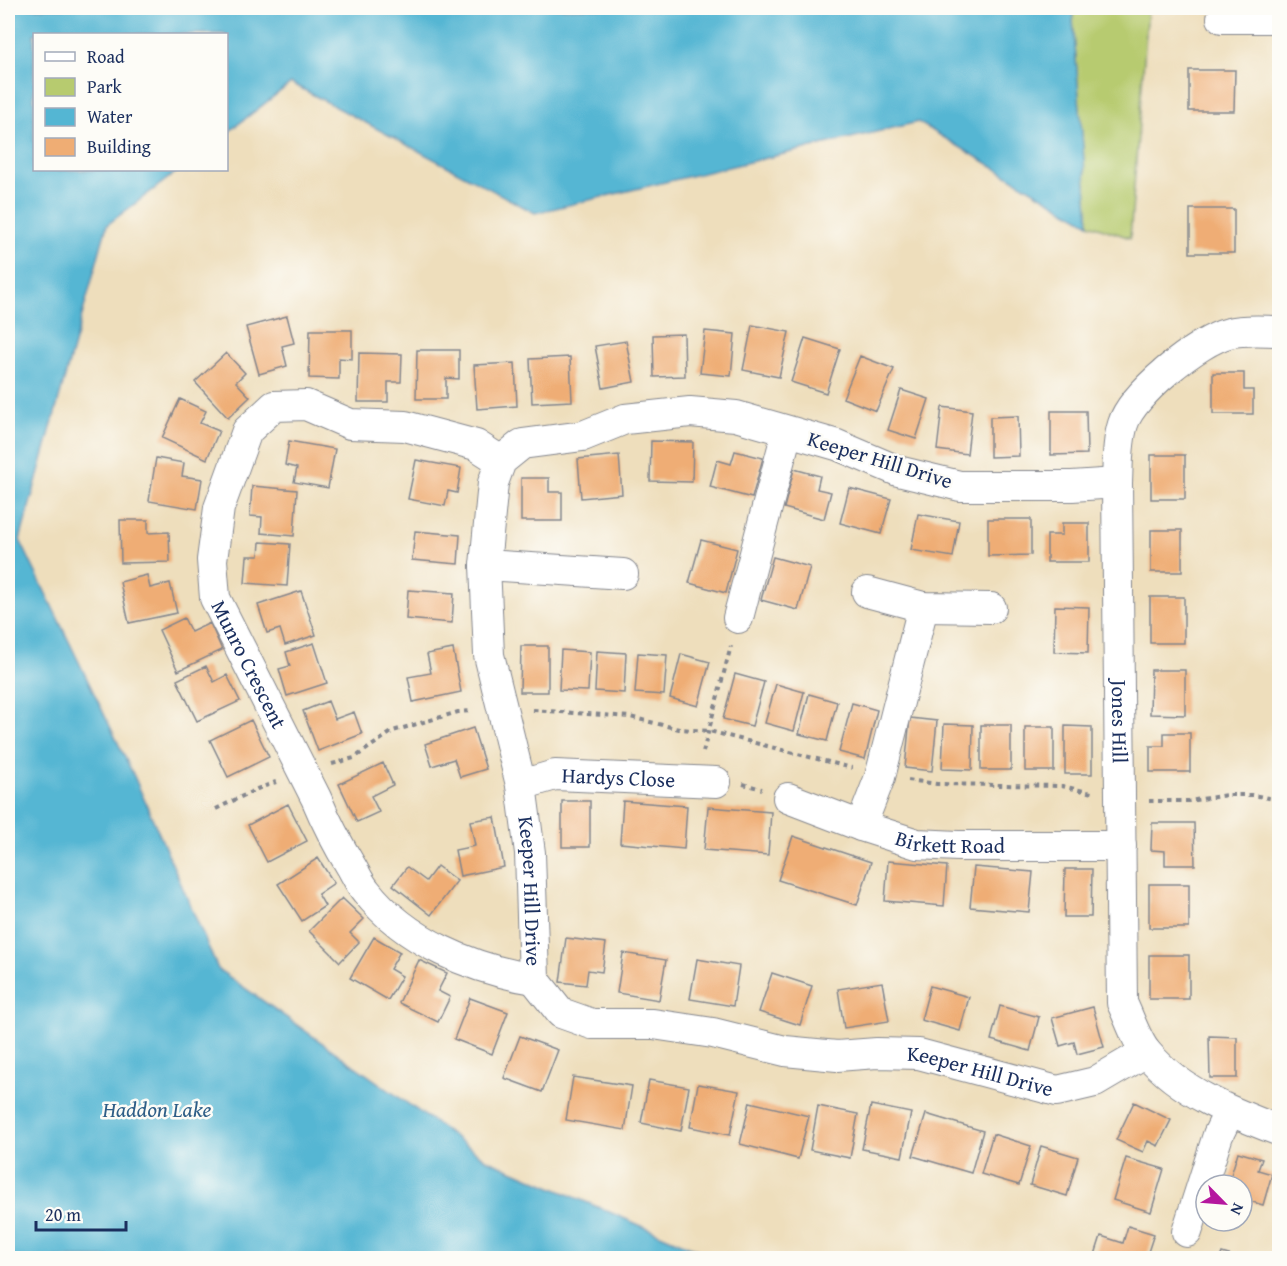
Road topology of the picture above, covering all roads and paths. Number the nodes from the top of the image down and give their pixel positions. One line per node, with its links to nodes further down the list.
1 (1222, 18): 2 (street)
2 (1280, 18)
3 (1280, 330): 6 (street, Jones Hill)
4 (787, 432): 5 (street, Keeper Hill Drive); 6 (street, Keeper Hill Drive); 12 (street, Keeper Hill Drive)
5 (501, 461): 7 (street, Keeper Hill Drive); 20 (street, Munro Crescent)
6 (1117, 483): 17 (street, Jones Hill)
7 (485, 565): 8 (street); 14 (street, Keeper Hill Drive)
8 (623, 574)
9 (867, 592): 10 (street)
10 (923, 607): 11 (street); 18 (street)
11 (991, 608)
12 (738, 618): 13 (path)
13 (705, 782): 14 (street, Hardys Close); 15 (path)
14 (521, 784): 20 (street, Keeper Hill Drive)
15 (788, 798): 18 (street, Birkett Road)
16 (1280, 800): 17 (path)
17 (1120, 801): 19 (street, Jones Hill)
18 (861, 826): 19 (street, Birkett Road)
19 (1120, 846): 21 (street, Jones Hill)
20 (534, 979): 21 (street, Keeper Hill Drive)
21 (1146, 1052): 22 (street, Jones Hill)
22 (1230, 1112): 23 (street, Jones Hill); 24 (street)
23 (1280, 1131)
24 (1187, 1232)

